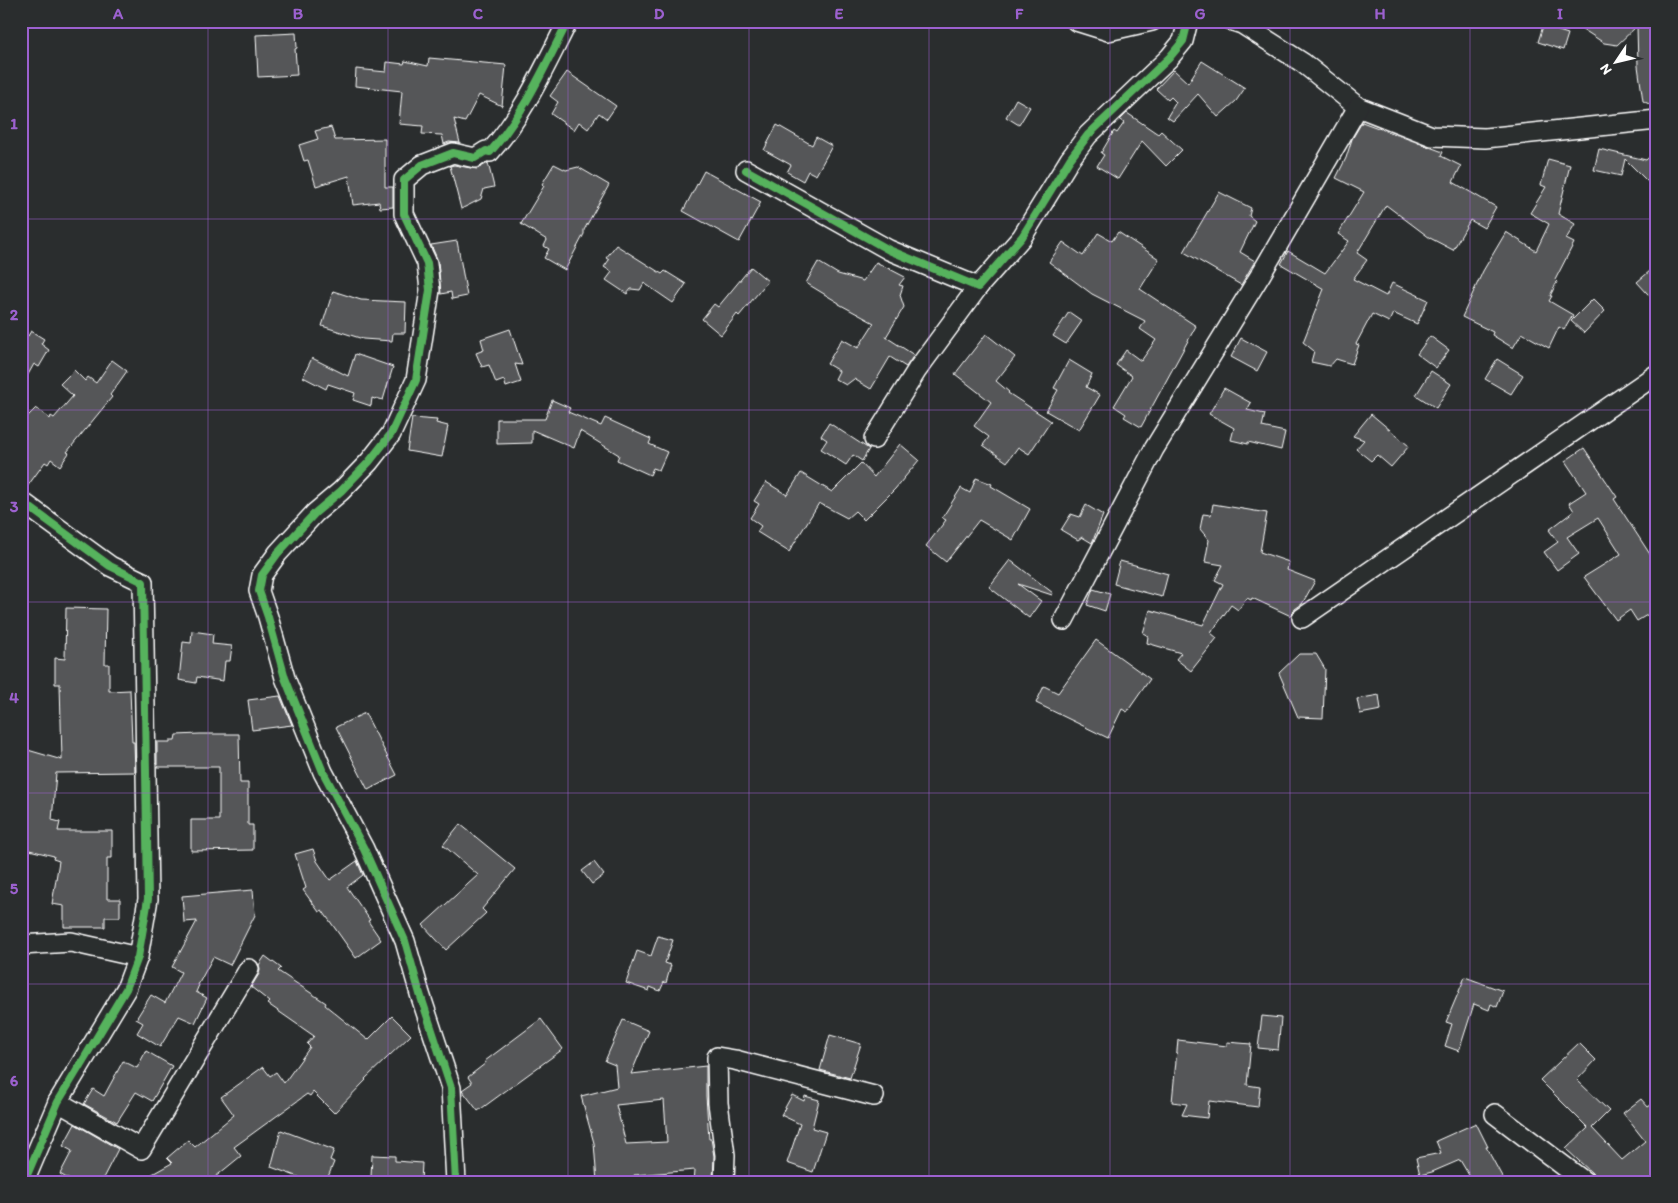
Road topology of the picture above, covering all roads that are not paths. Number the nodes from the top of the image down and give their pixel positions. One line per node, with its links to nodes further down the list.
1 (568, 21): 22 (street)
2 (1076, 21): 3 (street)
3 (1152, 21)
4 (1188, 21): 9 (street)
5 (1233, 21): 6 (street)
6 (1358, 107): 7 (street); 14 (street)
7 (1657, 120)
8 (746, 170): 9 (street)
9 (978, 287): 11 (street)
10 (1657, 374): 13 (street)
11 (874, 439)
12 (21, 501): 16 (street)
13 (1302, 618)
14 (1064, 620)
15 (21, 945): 16 (street)
16 (138, 957): 19 (street)
17 (249, 969): 19 (street)
18 (874, 1096): 23 (street)
19 (58, 1102): 21 (street)
20 (1495, 1114): 24 (street)
21 (24, 1182)
22 (456, 1182)
23 (724, 1182)
24 (1585, 1182)

